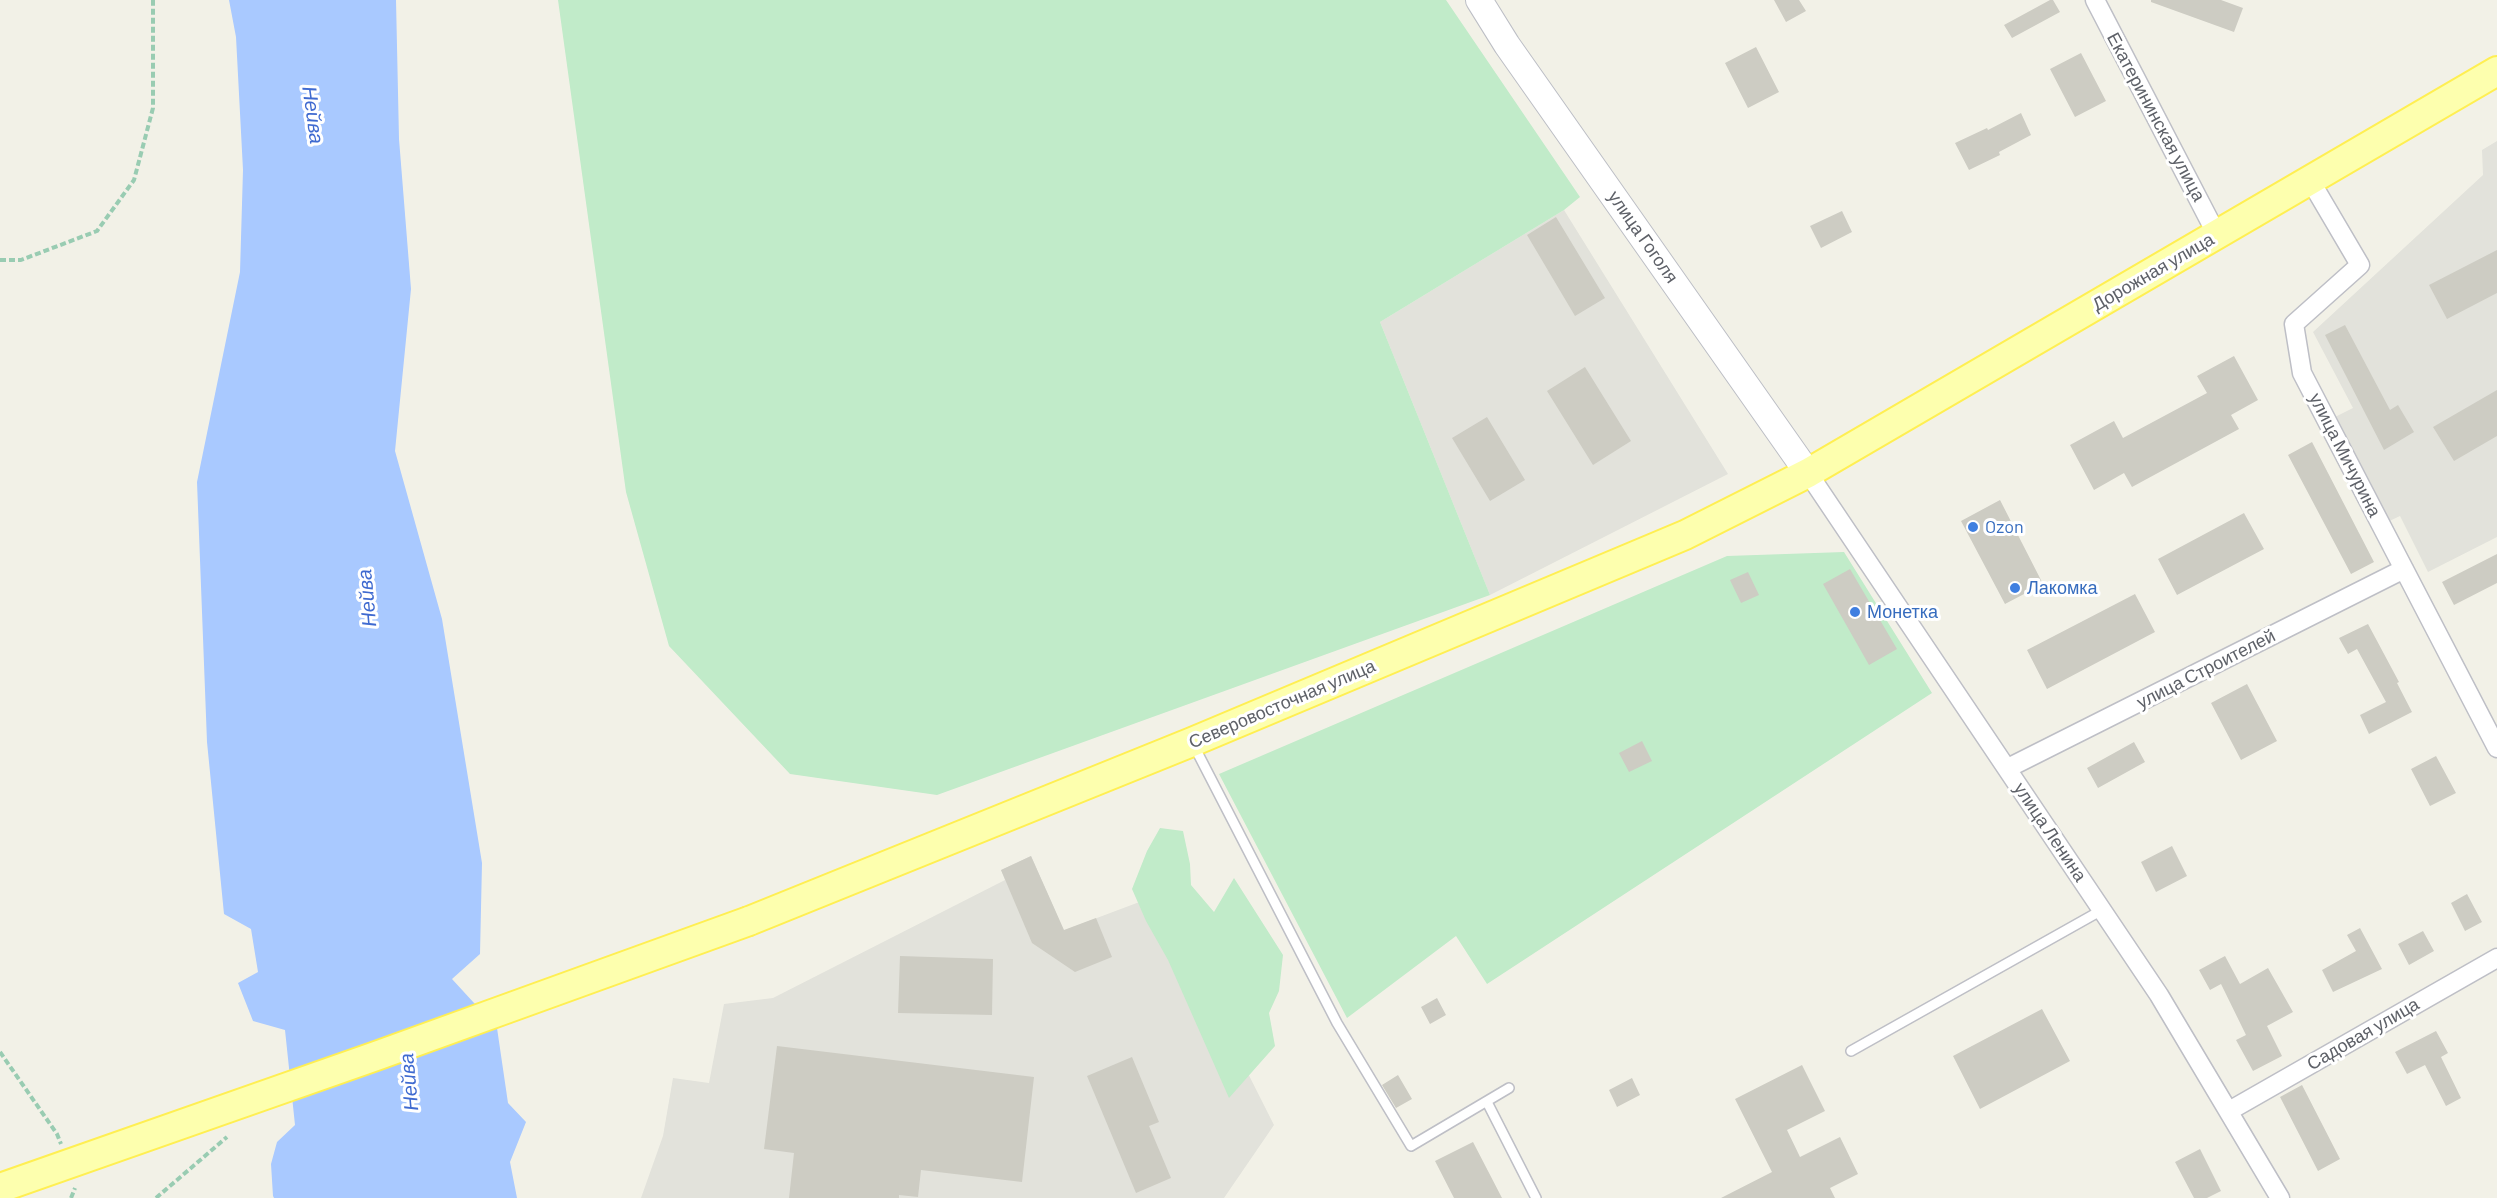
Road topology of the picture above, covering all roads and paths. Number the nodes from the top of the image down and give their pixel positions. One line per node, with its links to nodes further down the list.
1 (153, 0): 7 (path)
2 (1479, 0): 8 (street, улица Гоголя)
3 (2095, 0): 6 (street, Екатерининская улица)
4 (2497, 71): 5 (main road, Дорожная улица)
5 (2310, 180): 6 (main road, Дорожная улица); 9 (street, улица Мичурина)
6 (2217, 235): 8 (main road, Дорожная улица)
7 (0, 260)
8 (1808, 473): 10 (main road, Северовосточная улица); 12 (street, улица Ленина)
9 (2404, 569): 11 (street, улица Мичурина); 12 (street, улица Строителей)
10 (1192, 742): 18 (lane); 23 (main road, Северовосточная улица, bridge)
11 (2497, 748)
12 (2008, 768): 13 (street, улица Ленина)
13 (2102, 910): 15 (lane); 19 (street, улица Ленина)
14 (2497, 958): 19 (street, Садовая улица)
15 (1851, 1051)
16 (0, 1052): 21 (path)
17 (1509, 1088): 18 (lane)
18 (1486, 1102): 26 (lane)
19 (2229, 1111): 27 (street, улица Ленина)
20 (227, 1137): 25 (path)
21 (64, 1154)
22 (76, 1185): 24 (path)
23 (0, 1188)
24 (71, 1198)
25 (156, 1198)
26 (1536, 1198)
27 (2280, 1198)

